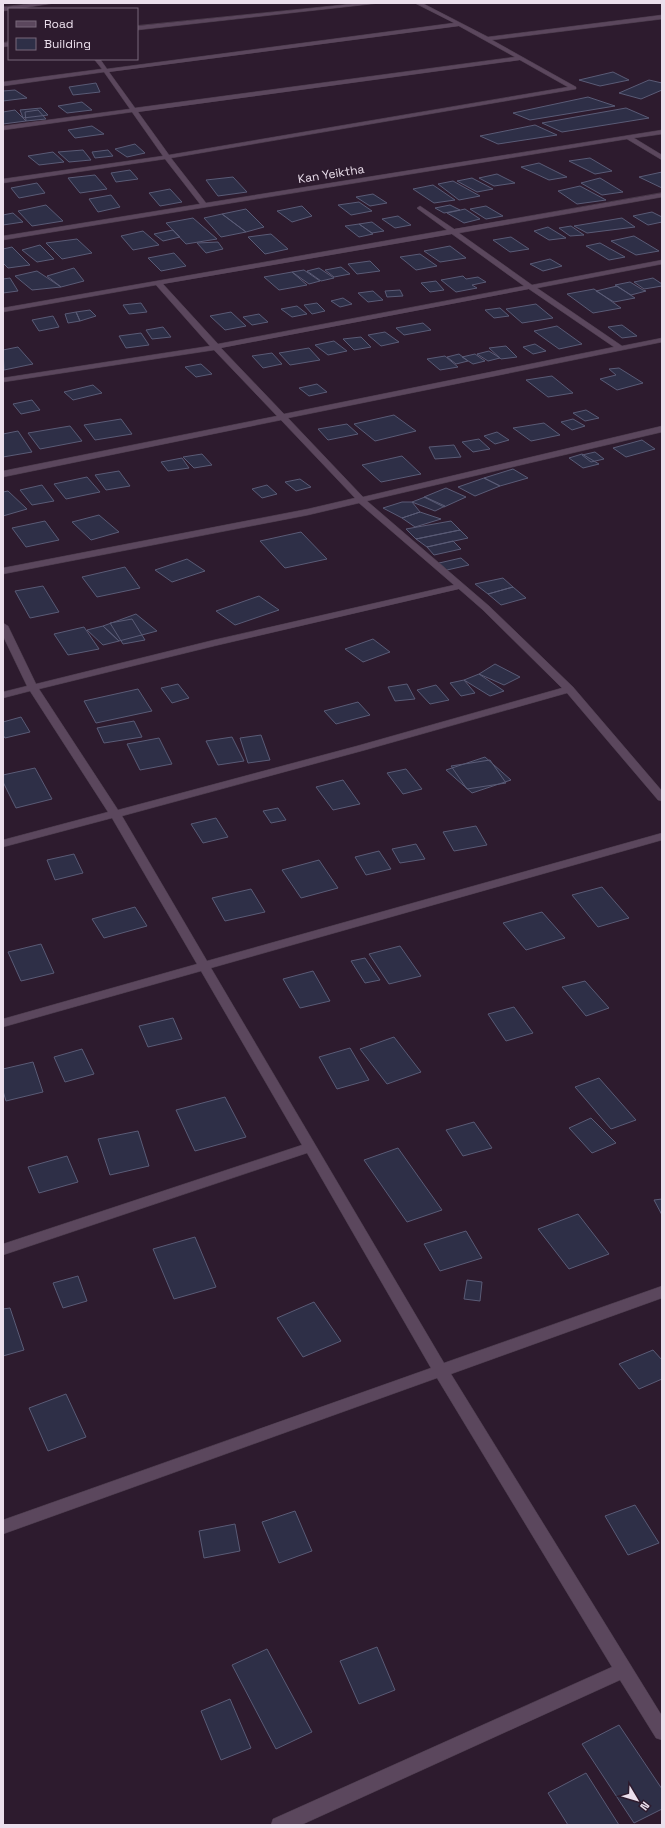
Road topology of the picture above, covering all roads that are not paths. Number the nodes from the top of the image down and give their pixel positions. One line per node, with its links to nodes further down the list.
1 (52, 3): 4 (street)
2 (377, 3): 7 (street)
3 (418, 3): 6 (street)
4 (11, 8)
5 (662, 17): 8 (street)
6 (460, 24): 8 (street); 11 (street)
7 (138, 28)
8 (487, 39): 9 (street)
9 (520, 58): 13 (street); 17 (street)
10 (98, 60): 11 (street)
11 (105, 71): 12 (street); 13 (street)
12 (3, 84)
13 (133, 110): 14 (street); 17 (street)
14 (3, 128)
15 (662, 132): 16 (street, Kan Yeiktha)
16 (629, 138): 18 (street); 21 (street, Kan Yeiktha)
17 (167, 157): 19 (street); 21 (street)
18 (662, 158)
19 (3, 181)
20 (662, 195): 23 (street)
21 (204, 205): 24 (street, Kan Yeiktha)
22 (420, 208): 23 (street)
23 (453, 231): 26 (street); 27 (street)
24 (3, 238)
25 (662, 262): 27 (street)
26 (158, 283): 28 (street); 30 (street)
27 (529, 286): 30 (street); 31 (street)
28 (3, 310)
29 (662, 340): 31 (street)
30 (216, 347): 32 (street); 33 (street)
31 (620, 348): 33 (street)
32 (3, 380)
33 (284, 418): 35 (street); 36 (street)
34 (662, 429): 36 (street)
35 (3, 474)
36 (361, 500): 37 (street); 38 (street)
37 (3, 571)
38 (461, 586): 40 (street); 41 (street)
39 (3, 626): 40 (street)
40 (33, 688): 42 (street); 44 (street)
41 (569, 689): 43 (street); 44 (street)
42 (3, 695)
43 (662, 798)
44 (115, 814): 46 (street); 47 (street)
45 (662, 836): 47 (street)
46 (3, 844)
47 (204, 966): 48 (street); 49 (street)
48 (3, 1023)
49 (310, 1147): 50 (street); 52 (street)
50 (3, 1250)
51 (662, 1292): 52 (street)
52 (441, 1371): 53 (street); 54 (street)
53 (3, 1527)
54 (624, 1670): 55 (street); 56 (street)
55 (662, 1732)
56 (280, 1825)

